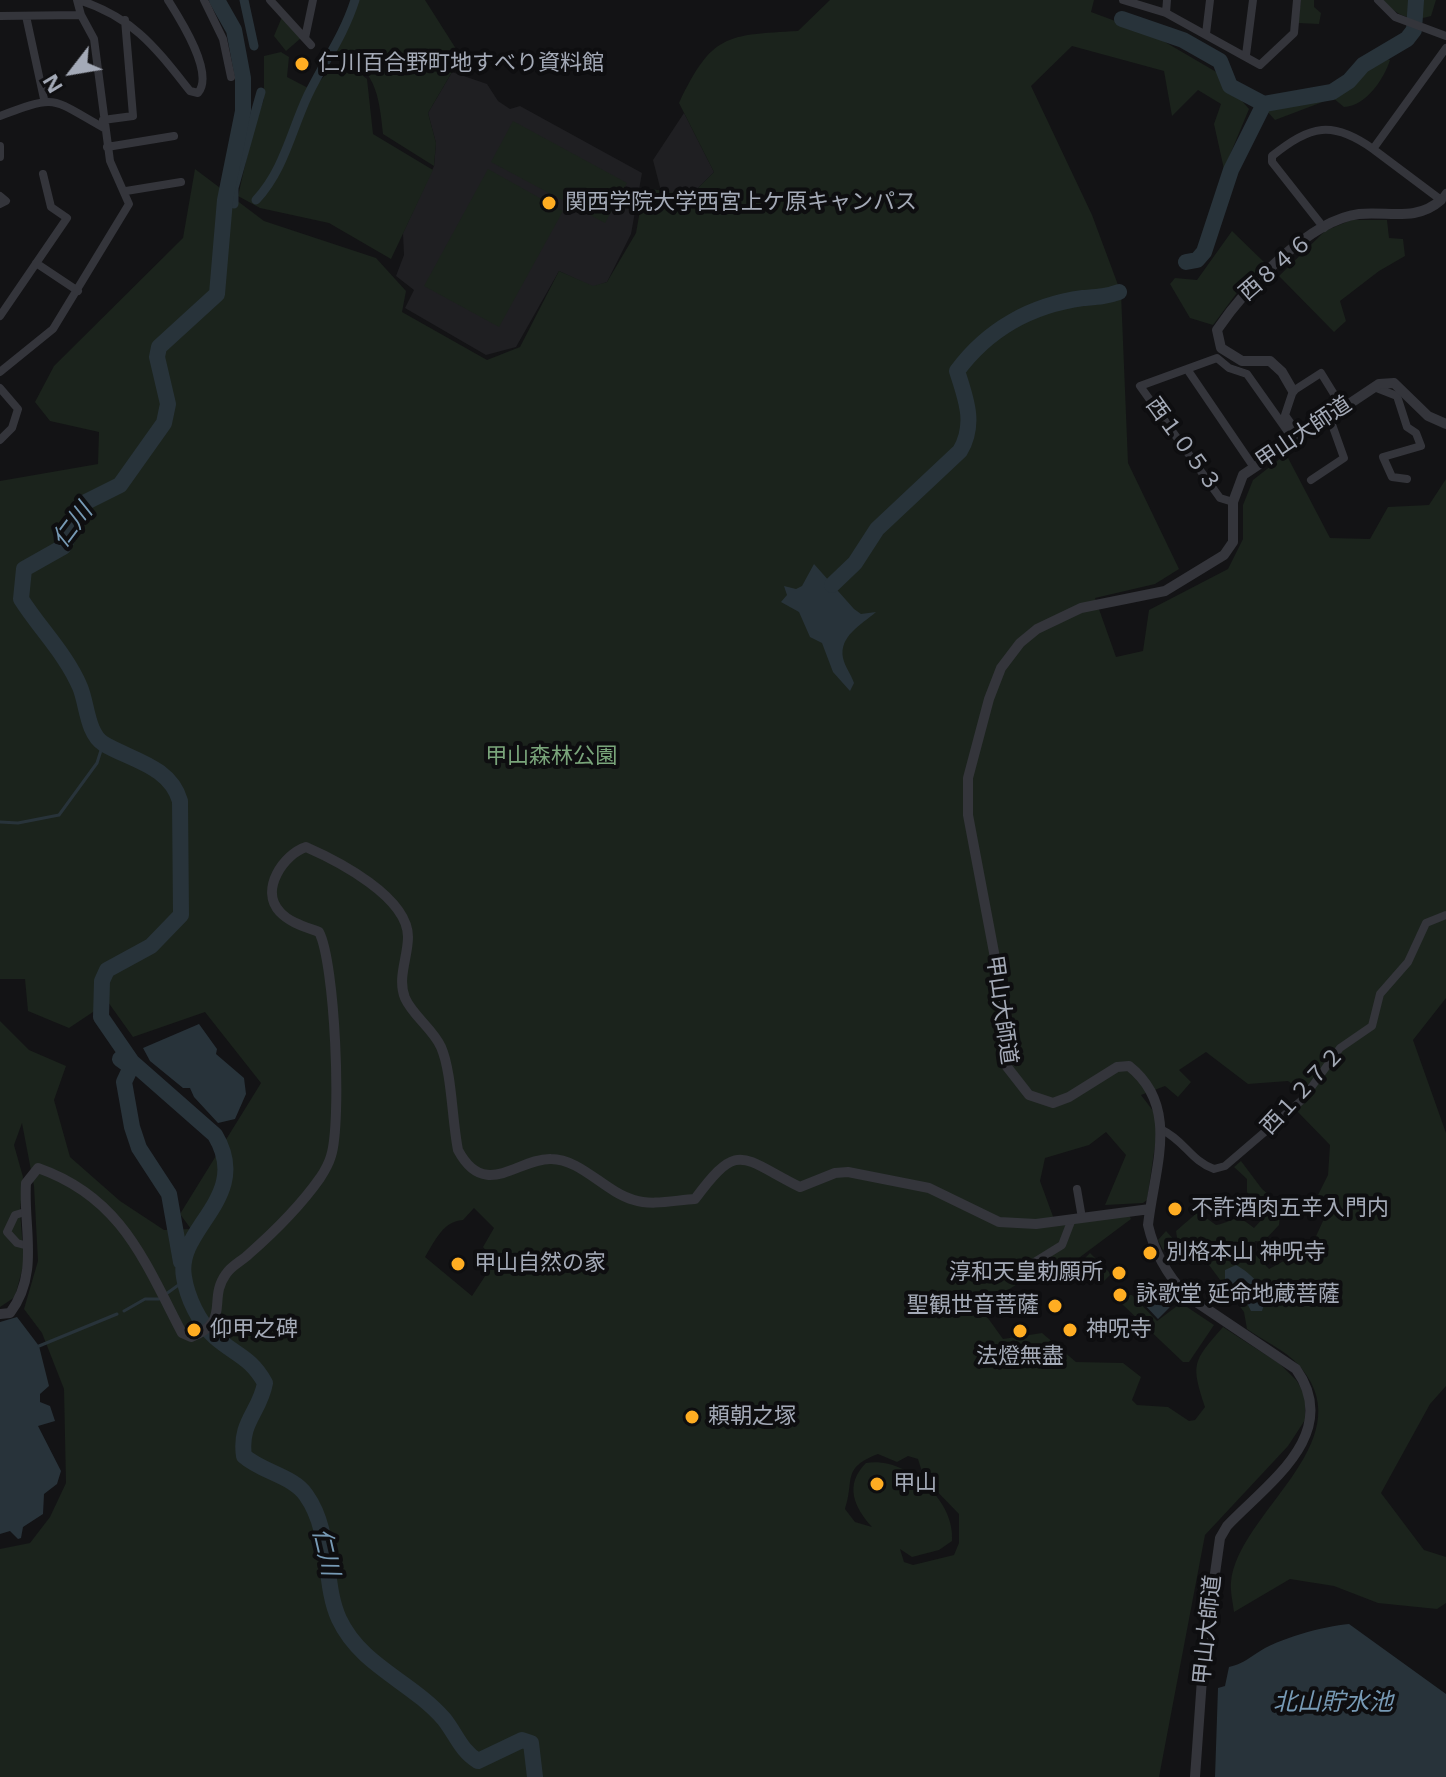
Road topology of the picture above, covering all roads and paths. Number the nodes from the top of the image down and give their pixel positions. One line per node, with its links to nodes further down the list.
1 (78, 0): 13 (street); 16 (street)
2 (168, 0): 16 (street)
3 (204, 0): 21 (street)
4 (270, 0): 5 (street)
5 (313, 0)
6 (1123, 0): 12 (street)
7 (1167, 0): 12 (street)
8 (1210, 0): 17 (street)
9 (1253, 0): 20 (street)
10 (1297, 0): 20 (street)
11 (1378, 0): 18 (street)
12 (1166, 13): 17 (street)
13 (81, 15): 15 (street); 24 (street)
14 (0, 16): 15 (street)
15 (26, 16): 22 (street)
16 (125, 20): 24 (street)
17 (1206, 34): 20 (street)
18 (1446, 36)
19 (1446, 48): 28 (street)
20 (1246, 55)
21 (231, 77)
22 (44, 99): 23 (street); 24 (street)
23 (0, 116)
24 (104, 124): 27 (street)
25 (174, 136): 27 (street)
26 (0, 146): 29 (street)
27 (107, 147): 32 (street)
28 (1373, 149): 33 (street); 36 (street)
29 (0, 157)
30 (43, 174): 37 (street)
31 (181, 182): 32 (street)
32 (126, 191): 38 (street)
33 (1444, 196): 36 (street, 西８４６)
34 (1, 201): 35 (street)
35 (0, 217)
36 (1324, 228): 45 (street, 西８４６)
37 (36, 263): 38 (street); 39 (street)
38 (78, 291): 42 (street)
39 (4, 302): 40 (street)
40 (0, 316)
41 (1187, 369): 49 (street, 西１０５３); 51 (street); 54 (street, 西１０５３)
42 (0, 372)
43 (1374, 387): 46 (street, 甲山大師道); 48 (street, 甲山大師道); 52 (street)
44 (0, 388): 50 (street)
45 (1293, 391): 46 (street); 49 (street)
46 (1342, 407): 47 (street, 甲山大師道)
47 (1329, 416): 49 (street, 甲山大師道); 53 (street)
48 (1446, 424)
49 (1296, 437): 51 (street, 甲山大師道)
50 (0, 440)
51 (1253, 466): 54 (street, 甲山大師道)
52 (1407, 479)
53 (1311, 480)
54 (1233, 502): 56 (street, 甲山大師道)
55 (1446, 915): 56 (street, 西１２７２)
56 (1162, 1130): 58 (street, 甲山大師道)
57 (1077, 1189): 60 (street)
58 (1150, 1209): 60 (street); 64 (street, 甲山大師道)
59 (25, 1212): 60 (street); 61 (street); 61 (street)
60 (1077, 1219): 62 (street)
61 (28, 1246): 63 (street)
62 (1033, 1263)
63 (0, 1314)
64 (1195, 1777)

